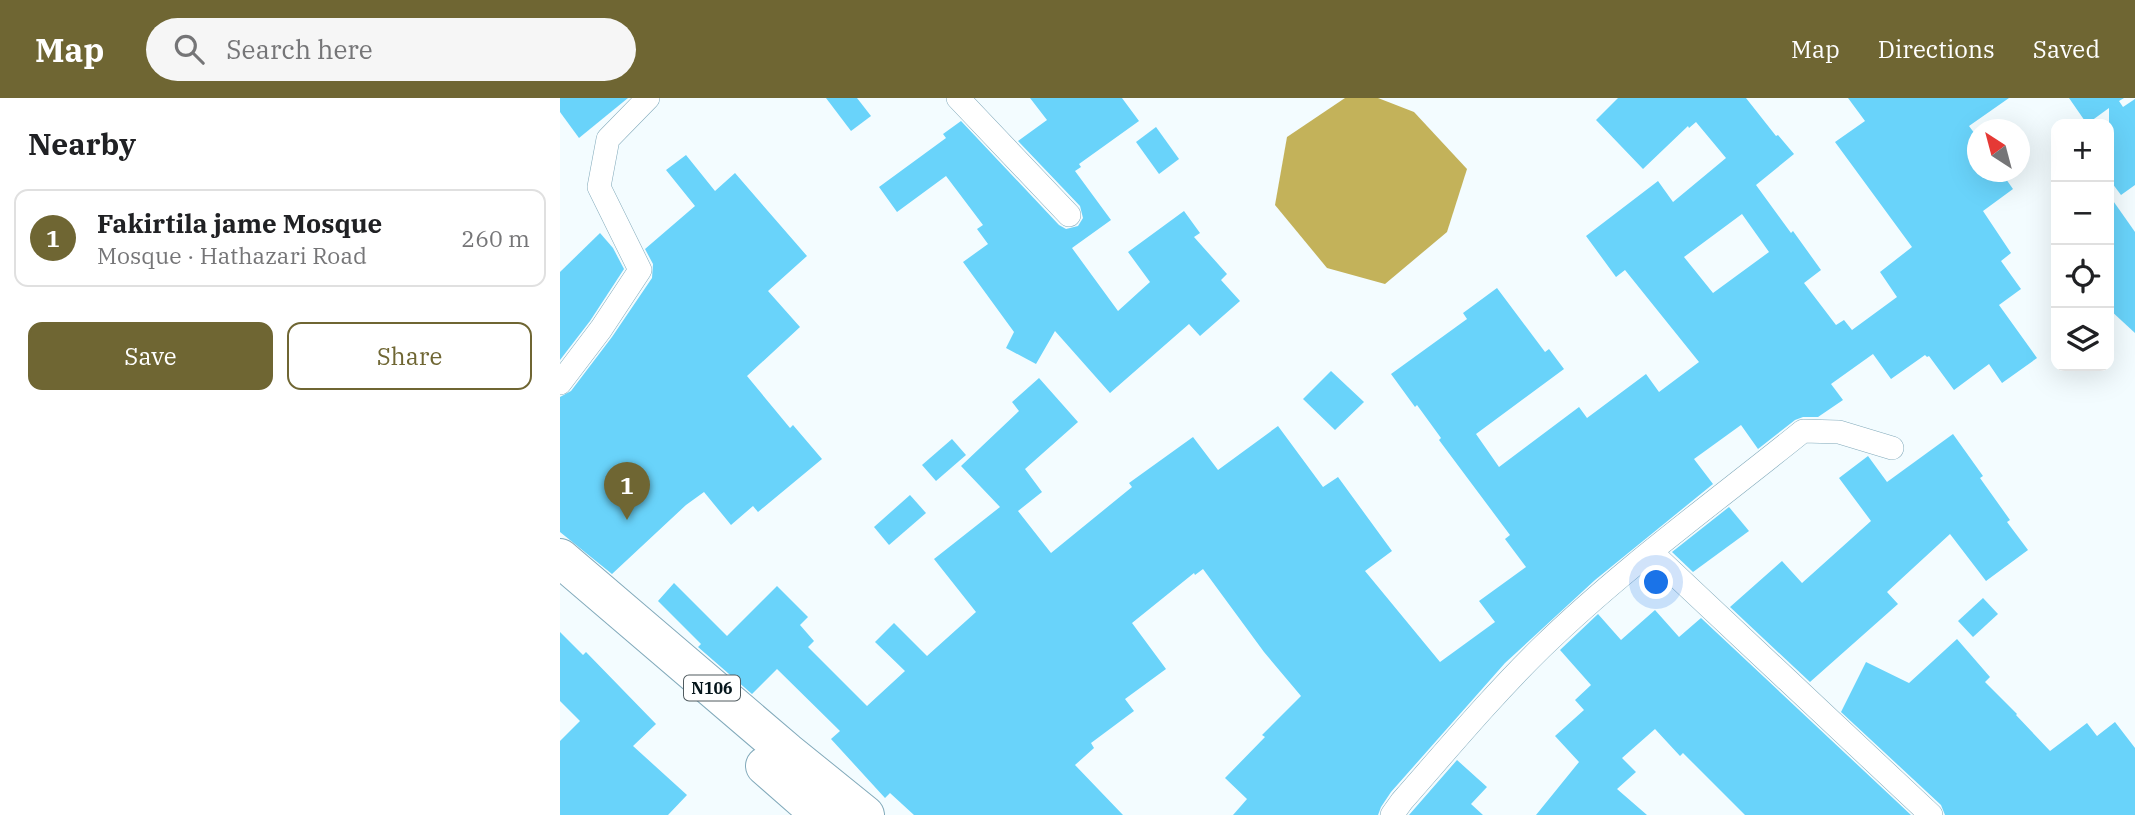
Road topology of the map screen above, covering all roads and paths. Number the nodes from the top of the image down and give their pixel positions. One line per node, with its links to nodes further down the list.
1 (648, 98): 4 (street)
2 (958, 98): 3 (street)
3 (1069, 215)
4 (560, 383)
5 (1892, 448): 6 (street)
6 (1651, 552): 11 (street); 12 (street)
7 (560, 558): 10 (highway, N106)
8 (560, 585): 9 (highway, N106)
9 (821, 815)
10 (865, 815)
11 (1392, 815)
12 (1931, 815)

